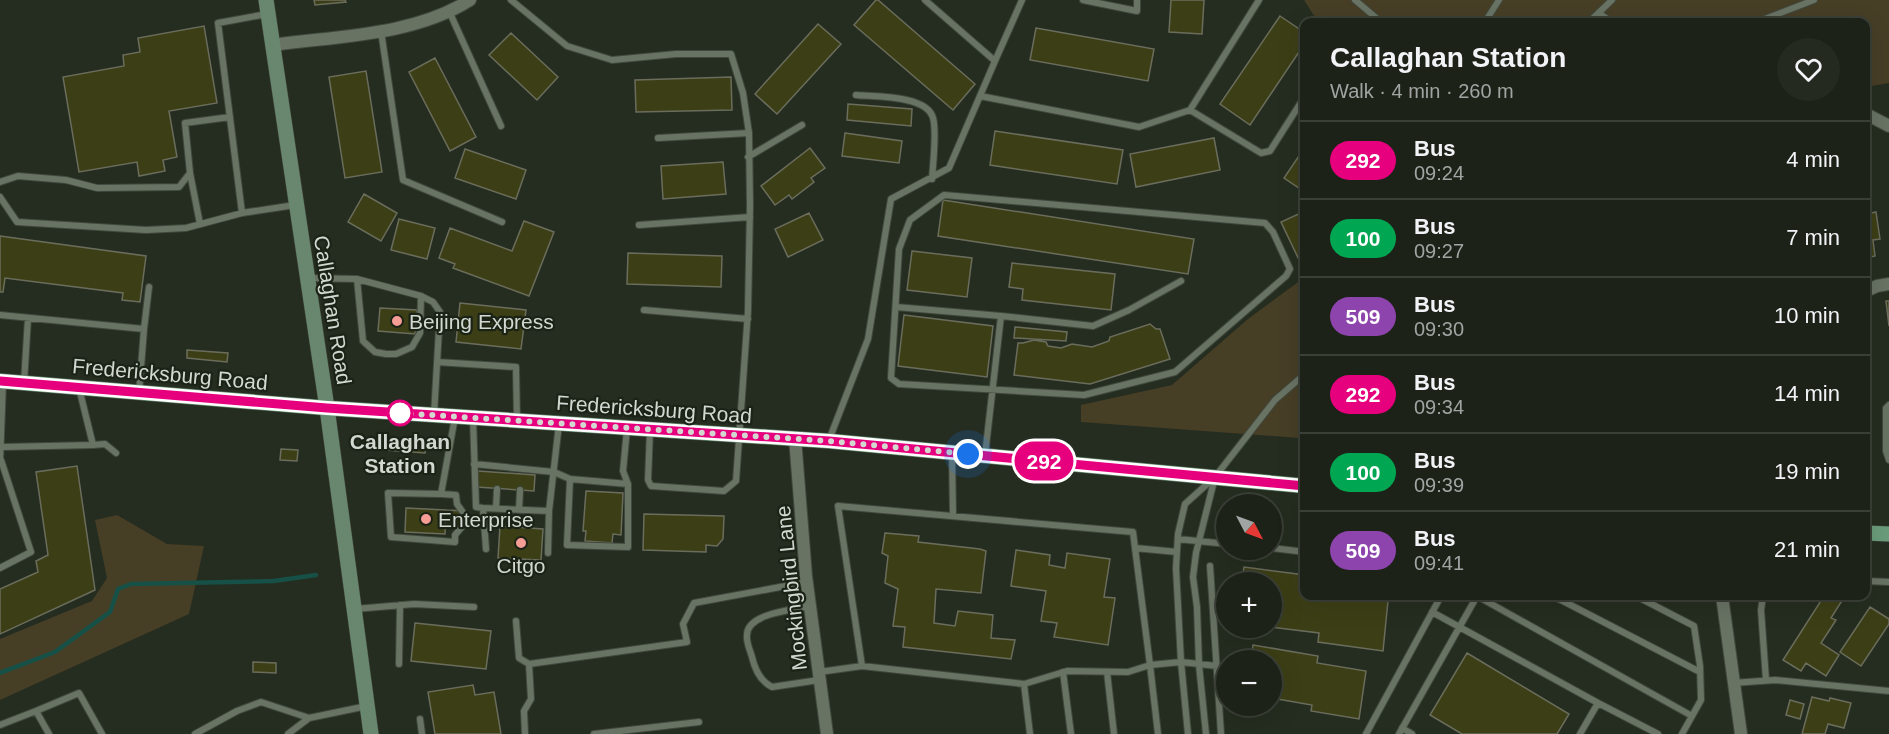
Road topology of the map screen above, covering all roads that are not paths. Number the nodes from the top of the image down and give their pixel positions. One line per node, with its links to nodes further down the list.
1 (470, 0): 13 (street)
2 (511, 0): 32 (lane)
3 (925, 0): 22 (lane)
4 (1022, 0): 22 (lane)
5 (1083, 0): 6 (lane)
6 (1137, 0)
7 (1259, 0): 26 (lane)
8 (1355, 0): 15 (lane)
9 (1499, 0): 16 (lane)
10 (1612, 0): 14 (lane)
11 (1815, 0): 19 (lane)
12 (267, 7): 21 (main road, Callaghan Road); 28 (lane)
13 (449, 12): 20 (street); 30 (lane)
14 (1599, 13): 17 (lane); 18 (lane)
15 (1376, 18)
16 (1488, 18)
17 (1593, 18)
18 (1606, 18)
19 (1768, 18)
20 (381, 30): 21 (street); 42 (lane)
21 (272, 45): 39 (main road, Callaghan Road)
22 (995, 61): 24 (lane)
23 (856, 95): 36 (lane)
24 (980, 96): 26 (lane); 36 (lane)
25 (1300, 104): 26 (lane)
26 (1190, 110)
27 (1870, 116): 31 (street)
28 (230, 117): 35 (lane); 40 (lane)
29 (802, 124): 34 (lane)
30 (501, 126)
31 (1889, 126)
32 (749, 133): 33 (lane); 34 (lane)
33 (658, 138)
34 (748, 157): 41 (lane)
35 (190, 173): 37 (lane); 43 (lane)
36 (932, 179): 77 (lane)
37 (0, 182)
38 (0, 197): 43 (lane)
39 (296, 205): 40 (lane); 45 (main road, Callaghan Road)
40 (242, 213): 43 (lane)
41 (750, 217): 44 (lane); 57 (lane)
42 (502, 222)
43 (200, 224)
44 (639, 225)
45 (307, 278): 46 (lane); 67 (main road, Callaghan Road)
46 (357, 279): 51 (lane); 51 (lane)
47 (1181, 281): 55 (lane)
48 (1889, 284): 50 (street)
49 (149, 287): 58 (lane)
50 (1870, 289)
51 (421, 296): 59 (lane)
52 (896, 307): 55 (lane); 64 (lane); 64 (lane)
53 (644, 310): 57 (lane)
54 (0, 315): 56 (lane)
55 (1001, 316): 64 (lane)
56 (28, 318): 58 (lane); 62 (lane)
57 (748, 319): 75 (lane)
58 (144, 329): 65 (lane)
59 (437, 362): 68 (lane); 71 (lane)
60 (1300, 378): 88 (lane)
61 (1, 381): 62 (main road, Fredericksburg Road); 79 (lane)
62 (24, 383): 63 (main road, Fredericksburg Road)
63 (79, 388): 65 (main road, Fredericksburg Road); 78 (lane)
64 (992, 391): 82 (lane)
65 (140, 393): 67 (main road, Fredericksburg Road)
66 (1889, 405): 83 (lane)
67 (327, 408): 68 (main road, Fredericksburg Road); 132 (main road, Callaghan Road)
68 (434, 415): 69 (main road, Fredericksburg Road)
69 (455, 417): 70 (main road, Fredericksburg Road); 94 (lane)
70 (473, 418): 71 (main road, Fredericksburg Road); 85 (lane)
71 (518, 421): 72 (main road, Fredericksburg Road)
72 (559, 423): 73 (main road, Fredericksburg Road); 87 (lane)
73 (627, 428): 74 (main road, Fredericksburg Road); 90 (lane)
74 (650, 430): 75 (main road, Fredericksburg Road); 75 (lane)
75 (739, 435): 76 (main road, Fredericksburg Road)
76 (795, 438): 77 (main road, Fredericksburg Road); 120 (street, Mockingbird Lane)
77 (829, 441): 80 (main road, Fredericksburg Road)
78 (93, 445): 79 (lane); 81 (lane)
79 (2, 447): 84 (lane)
80 (952, 452): 82 (main road, Fredericksburg Road); 102 (lane)
81 (116, 453)
82 (985, 455): 88 (main road, Fredericksburg Road)
83 (1889, 459)
84 (1, 460): 86 (lane); 118 (lane)
85 (474, 464): 87 (lane); 96 (lane)
86 (0, 465)
87 (554, 472): 89 (lane); 101 (lane)
88 (1215, 477): 91 (main road, Fredericksburg Road); 108 (lane); 109 (lane)
89 (570, 479): 90 (lane); 90 (lane)
90 (628, 484)
91 (1300, 486)
92 (497, 489): 97 (lane)
93 (520, 490): 99 (lane)
94 (441, 494): 95 (lane); 107 (lane)
95 (457, 504): 98 (lane); 100 (lane)
96 (483, 508): 97 (lane); 112 (lane)
97 (496, 508): 99 (lane)
98 (452, 510)
99 (519, 510): 101 (lane)
100 (462, 511)
101 (549, 511): 116 (lane)
102 (953, 515): 111 (lane); 141 (lane)
103 (451, 528): 107 (lane)
104 (460, 528): 107 (lane)
105 (1870, 533): 106 (main road)
106 (1889, 534)
107 (455, 535)
108 (1178, 539): 109 (lane); 115 (lane)
109 (1199, 541): 110 (lane); 140 (lane)
110 (1216, 543)
111 (1135, 548): 115 (lane); 139 (lane)
112 (486, 549)
113 (1282, 549): 114 (lane)
114 (1300, 551)
115 (1177, 552): 136 (lane)
116 (548, 553)
117 (1210, 566): 142 (lane)
118 (0, 568)
119 (1870, 581): 121 (lane)
120 (807, 582): 130 (street, Mockingbird Lane); 138 (lane)
121 (1889, 582)
122 (1439, 600): 133 (lane)
123 (1475, 600): 135 (lane)
124 (1484, 600): 155 (lane)
125 (1566, 600): 145 (lane)
126 (1644, 600): 145 (lane)
127 (1723, 600): 148 (street)
128 (1762, 600): 147 (lane)
129 (400, 605): 131 (lane); 132 (lane); 137 (lane)
130 (810, 606): 146 (street, Mockingbird Lane); 146 (lane)
131 (474, 608)
132 (354, 609): 152 (main road, Callaghan Road)
133 (1432, 612): 135 (lane); 177 (lane)
134 (516, 621): 138 (lane)
135 (1459, 627): 151 (lane); 160 (lane)
136 (1181, 662): 139 (lane); 140 (lane); 174 (lane)
137 (399, 664)
138 (529, 664): 167 (lane)
139 (1150, 665): 144 (lane); 173 (lane)
140 (1199, 665): 142 (lane); 175 (lane)
141 (862, 666): 146 (lane); 149 (lane)
142 (1216, 666)
143 (1063, 672): 144 (lane); 149 (lane); 171 (lane)
144 (1107, 672): 172 (lane)
145 (1700, 672): 155 (lane)
146 (820, 676): 169 (street, Mockingbird Lane)
147 (1766, 681): 148 (lane); 150 (lane)
148 (1733, 683): 182 (street)
149 (1024, 684): 170 (lane)
150 (1889, 690)
151 (1598, 703): 179 (lane); 180 (lane)
152 (367, 706): 156 (lane); 165 (main road, Callaghan Road)
153 (36, 711): 159 (lane); 161 (lane); 162 (lane)
154 (1220, 716): 176 (lane)
155 (1692, 716): 181 (lane)
156 (309, 718): 163 (lane); 164 (lane)
157 (420, 719): 166 (lane)
158 (699, 722): 168 (lane)
159 (0, 725)
160 (1401, 731): 178 (lane)
161 (49, 734)
162 (102, 734)
163 (195, 734)
164 (288, 734)
165 (371, 734)
166 (422, 734)
167 (525, 734)
168 (594, 734)
169 (827, 734)
170 (1030, 734)
171 (1071, 734)
172 (1114, 734)
173 (1158, 734)
174 (1188, 734)
175 (1206, 734)
176 (1221, 734)
177 (1366, 734)
178 (1412, 734)
179 (1580, 734)
180 (1658, 734)
181 (1682, 734)
182 (1741, 734)

